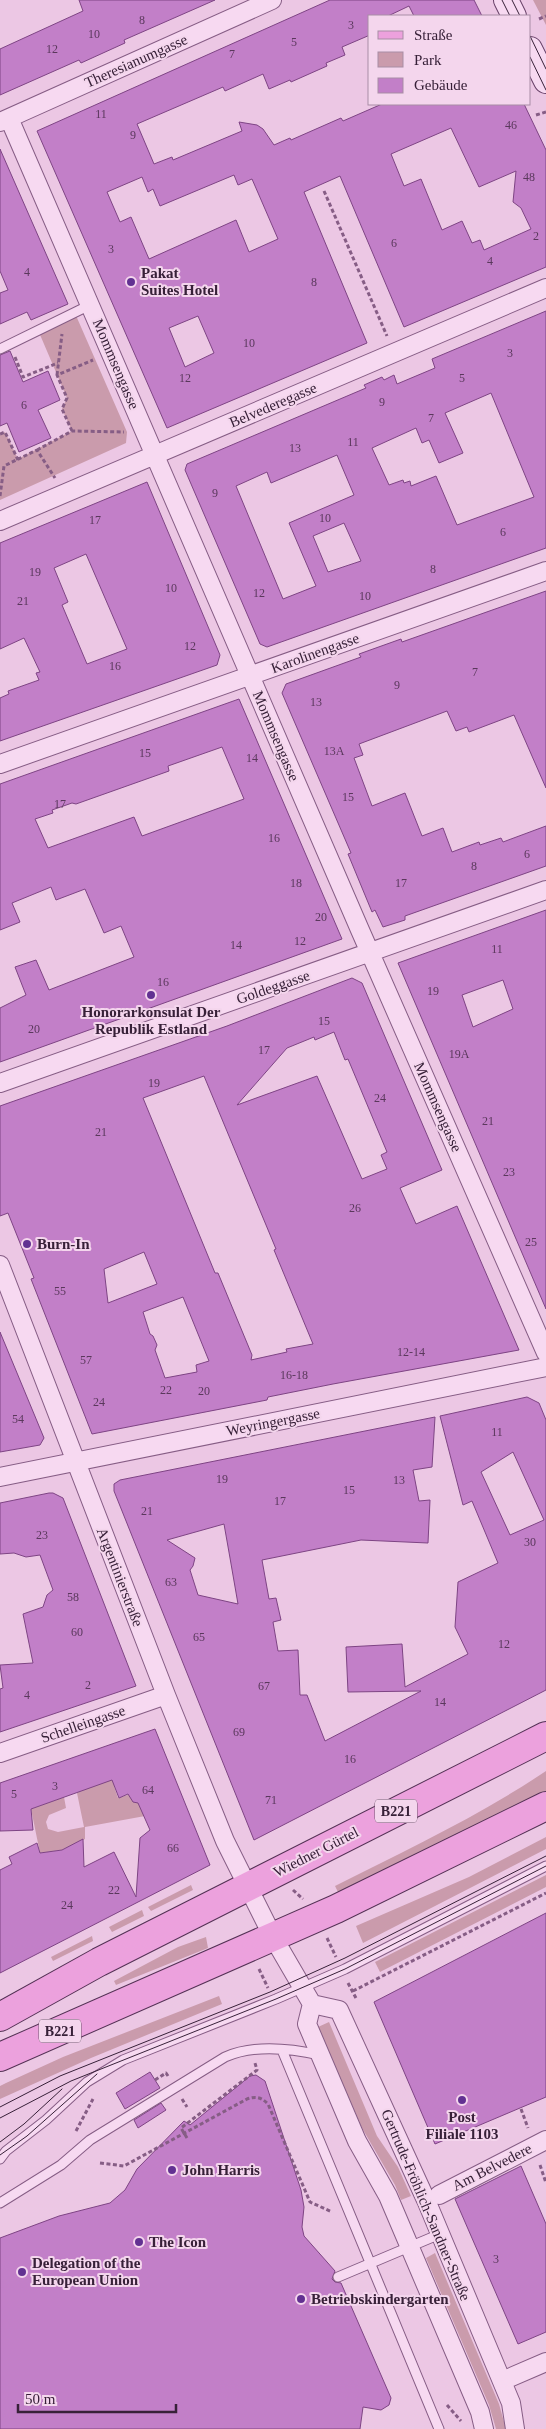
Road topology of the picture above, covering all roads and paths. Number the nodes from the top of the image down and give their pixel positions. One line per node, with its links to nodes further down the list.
1 (272, 0): 10 (street, Theresianumgasse)
2 (506, 0): 3 (street)
3 (514, 15)
4 (546, 16): 5 (path)
5 (539, 19)
6 (531, 51): 7 (street)
7 (546, 82)
8 (546, 112): 9 (path)
9 (536, 115)
10 (5, 120): 13 (street, Mommsengasse)
11 (324, 191): 15 (path)
12 (546, 288): 25 (street, Belvederegasse)
13 (90, 305): 14 (lane); 25 (street, Mommsengasse)
14 (64, 316): 16 (lane); 19 (path)
15 (387, 336)
16 (9, 344): 17 (lane); 19 (path)
17 (0, 349)
18 (93, 360): 20 (path)
19 (58, 363): 20 (path)
20 (57, 375): 21 (path)
21 (72, 431): 22 (path); 24 (path)
22 (127, 432)
23 (0, 434): 26 (path)
24 (37, 450): 26 (path); 27 (path)
25 (155, 455): 29 (street, Belvederegasse); 31 (street, Mommsengasse)
26 (18, 460): 28 (path)
27 (55, 478)
28 (0, 496)
29 (0, 521)
30 (546, 571): 31 (street, Karolinengasse)
31 (250, 676): 32 (street, Karolinengasse); 34 (street, Mommsengasse)
32 (0, 764)
33 (546, 890): 34 (street, Goldeggasse)
34 (370, 953): 35 (street, Goldeggasse); 37 (street, Mommsengasse)
35 (0, 1083)
36 (0, 1265): 39 (street, Argentinierstraße)
37 (546, 1353)
38 (546, 1367): 39 (street, Weyringergasse)
39 (76, 1462): 40 (street, Weyringergasse); 41 (street, Argentinierstraße)
40 (0, 1477)
41 (166, 1695): 43 (street, Schelleingasse); 47 (street, Argentinierstraße)
42 (546, 1736): 46 (main road, Wiedner Gürtel / B221)
43 (0, 1753)
44 (546, 1806): 49 (main road, B221)
45 (546, 1866): 53 (lane)
46 (273, 1873): 47 (main road, Wiedner Gürtel / B221); 49 (path)
47 (247, 1886): 50 (street); 52 (main road, Wiedner Gürtel / B221)
48 (546, 1893): 54 (path)
49 (317, 1917): 50 (main road, B221); 51 (path)
50 (273, 1936): 53 (street); 55 (main road, B221)
51 (335, 1954)
52 (99, 1962): 56 (main road); 57 (main road, Wiedner Gürtel / B221)
53 (303, 1988): 54 (street); 66 (lane)
54 (312, 2004): 59 (street, Gertrude-Fröhlich-Sandner-Straße); 72 (street, Gertrude-Fröhlich-Sandner-Straße)
55 (121, 2005): 60 (main road, B221); 61 (main road)
56 (0, 2007)
57 (0, 2017)
58 (282, 2050): 59 (lane); 68 (lane); 74 (lane)
59 (320, 2055): 73 (street, Gertrude-Fröhlich-Sandner-Straße)
60 (0, 2057)
61 (0, 2070)
62 (238, 2085): 64 (path)
63 (98, 2094): 68 (path)
64 (186, 2136): 67 (path); 71 (path)
65 (546, 2140): 69 (street, Am Belvedere)
66 (0, 2159)
67 (100, 2163)
68 (61, 2165): 70 (lane)
69 (439, 2195)
70 (0, 2203)
71 (335, 2214)
72 (440, 2234): 73 (lane); 77 (street, Gertrude-Fröhlich-Sandner-Straße)
73 (410, 2247): 74 (lane); 79 (street, Gertrude-Fröhlich-Sandner-Straße)
74 (370, 2264): 75 (lane); 78 (lane)
75 (338, 2277)
76 (546, 2362): 77 (street)
77 (502, 2381): 80 (street, Gertrude-Fröhlich-Sandner-Straße)
78 (439, 2429)
79 (484, 2429)
80 (515, 2429)

